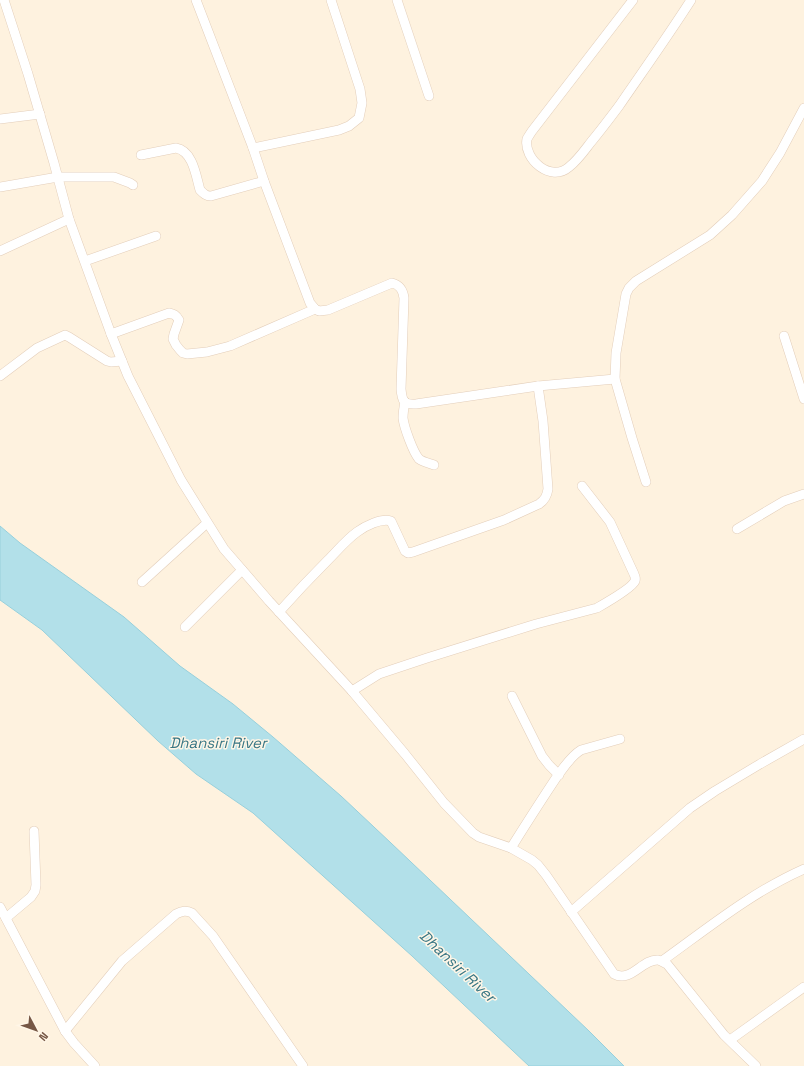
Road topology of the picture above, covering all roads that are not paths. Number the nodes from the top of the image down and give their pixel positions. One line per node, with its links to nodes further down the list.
1 (4, 0): 9 (street)
2 (196, 0): 11 (street)
3 (331, 0): 11 (street)
4 (397, 0): 7 (street)
5 (633, 0): 6 (street)
6 (691, 0)
7 (428, 96)
8 (804, 108): 26 (street)
9 (40, 114): 10 (street); 13 (street)
10 (0, 119)
11 (253, 148): 14 (street)
12 (141, 155): 14 (street)
13 (58, 177): 15 (street); 16 (street); 17 (street)
14 (264, 180): 21 (street)
15 (133, 185)
16 (0, 187)
17 (69, 218): 19 (street); 20 (street)
18 (156, 236): 20 (street)
19 (0, 251)
20 (85, 262): 22 (street)
21 (315, 309): 22 (street); 29 (street)
22 (111, 334): 24 (street)
23 (784, 336): 28 (street)
24 (122, 361): 25 (street); 34 (street)
25 (0, 376)
26 (615, 378): 27 (street); 31 (street)
27 (538, 386): 29 (street); 38 (street)
28 (804, 399)
29 (405, 402): 30 (street)
30 (434, 465)
31 (646, 482)
32 (582, 486): 40 (street)
33 (804, 494): 35 (street)
34 (207, 523): 36 (street); 37 (street)
35 (737, 529)
36 (242, 570): 38 (street); 39 (street)
37 (142, 582)
38 (278, 612): 40 (street)
39 (185, 627)
40 (352, 691): 46 (street)
41 (512, 696): 44 (street)
42 (620, 739): 44 (street)
43 (804, 739): 49 (street)
44 (559, 775): 46 (street)
45 (34, 831): 50 (street)
46 (511, 848): 49 (street)
47 (804, 869): 51 (street)
48 (0, 907): 50 (street)
49 (571, 912): 51 (street)
50 (6, 918): 53 (street)
51 (662, 961): 54 (street)
52 (804, 987): 54 (street)
53 (65, 1031): 55 (street); 56 (street)
54 (730, 1040): 57 (street)
55 (95, 1066)
56 (303, 1066)
57 (756, 1066)

